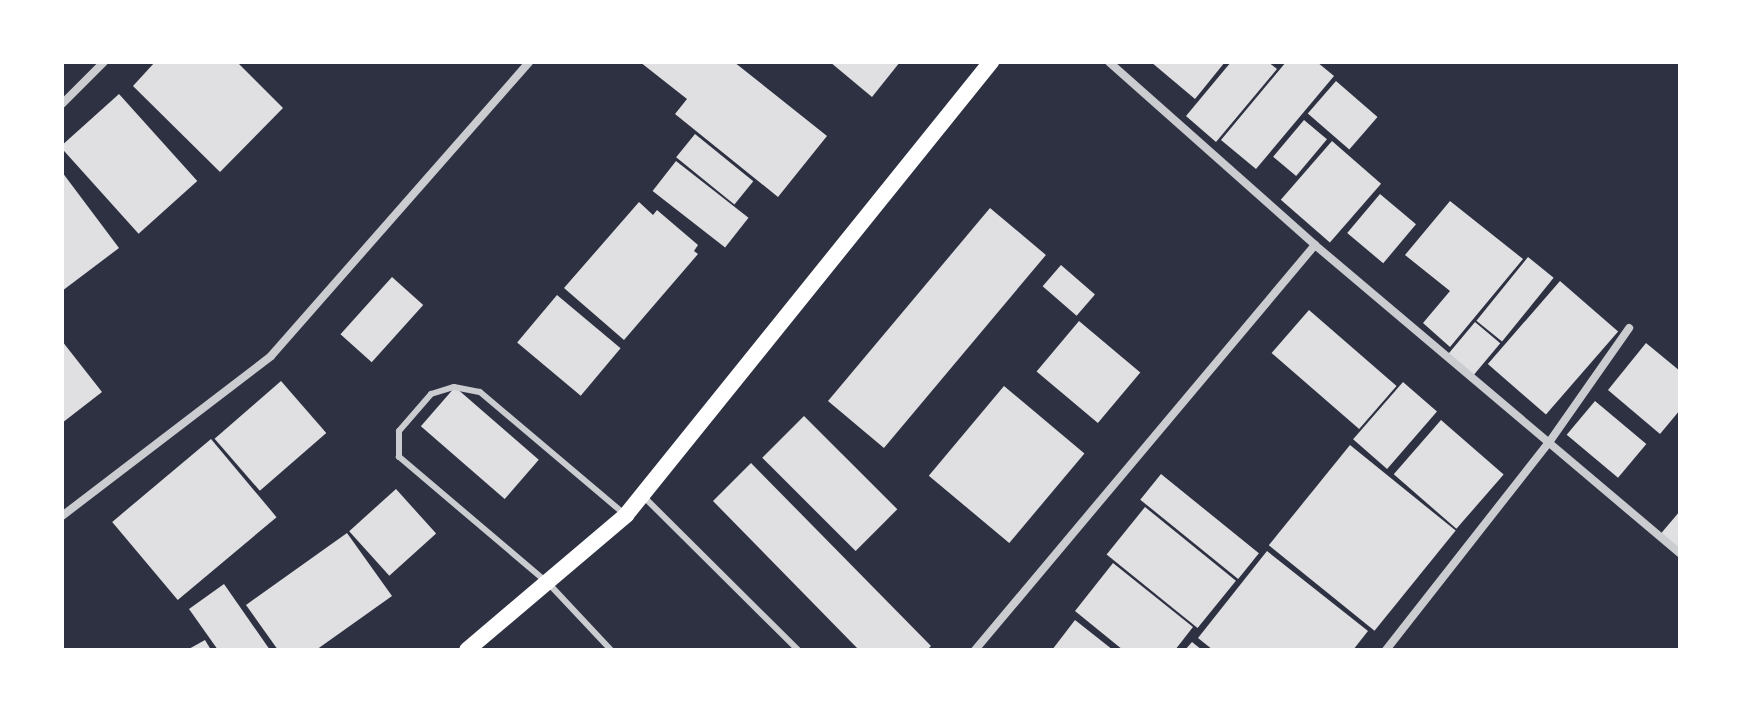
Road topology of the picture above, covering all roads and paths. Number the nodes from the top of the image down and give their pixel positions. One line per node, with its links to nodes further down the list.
1 (104, 62): 5 (street)
2 (529, 62): 11 (street)
3 (991, 62): 9 (main road)
4 (1109, 62): 6 (street)
5 (62, 104)
6 (1315, 245): 8 (street); 17 (street)
7 (1629, 328): 8 (street)
8 (1550, 441): 12 (street); 18 (street)
9 (643, 496): 10 (main road); 16 (lane)
10 (626, 515): 13 (main road); 13 (lane)
11 (62, 516)
12 (1680, 553)
13 (549, 584): 14 (main road); 15 (lane)
14 (467, 650)
15 (611, 650)
16 (798, 650)
17 (975, 650)
18 (1386, 650)

